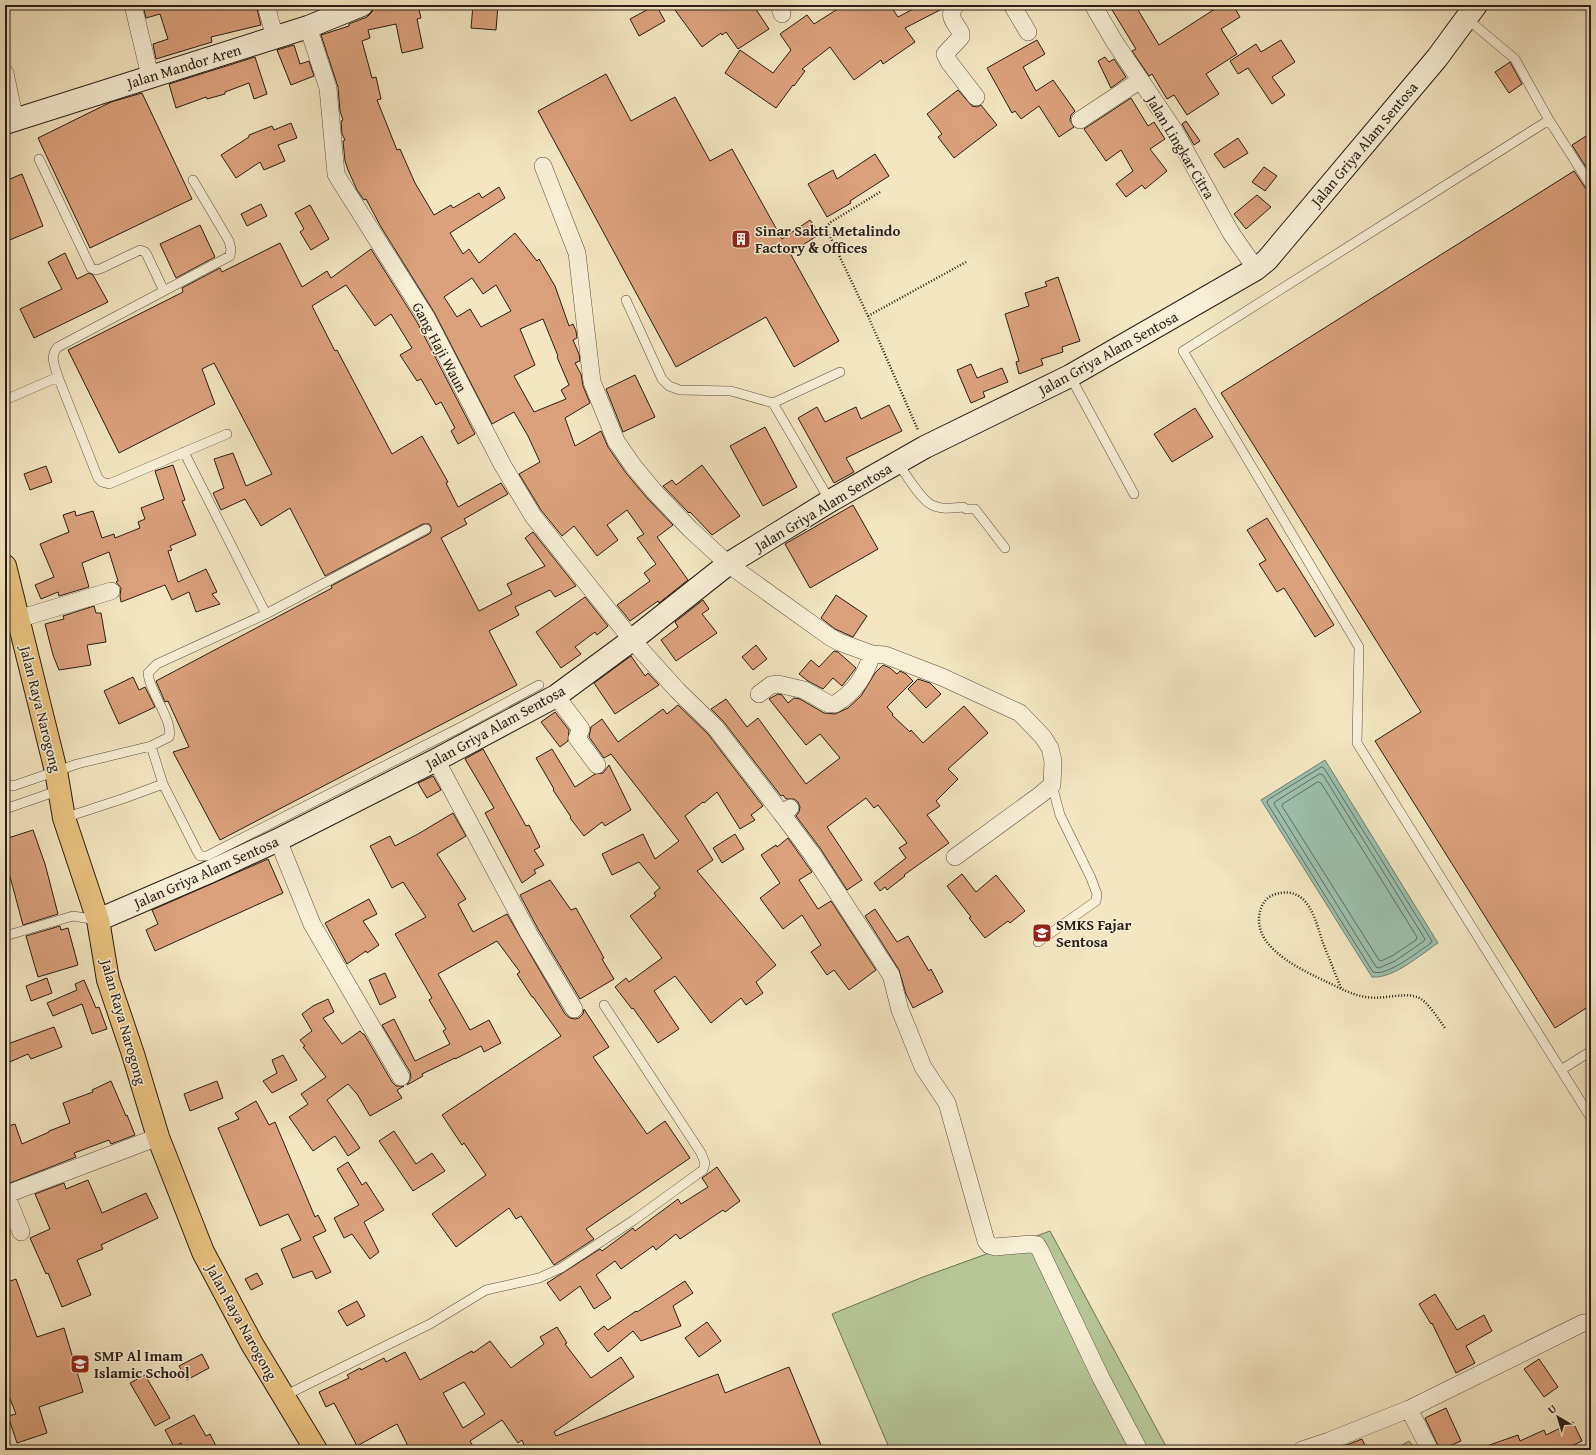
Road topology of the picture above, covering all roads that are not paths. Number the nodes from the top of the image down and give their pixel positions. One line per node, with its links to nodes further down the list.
1 (132, 5): 12 (street)
2 (266, 5): 10 (street)
3 (360, 5): 8 (street, Jalan Mandor Aren)
4 (956, 5): 14 (street)
5 (1012, 5): 9 (street)
6 (1093, 5): 13 (street, Jalan Lingkar Citra)
7 (1471, 12): 16 (lane); 22 (street, Jalan Griya Alam Sentosa)
8 (308, 28): 10 (street, Jalan Mandor Aren); 42 (street, Gang Haji Waun)
9 (1028, 32)
10 (275, 38): 12 (street, Jalan Mandor Aren)
11 (5, 74): 17 (street)
12 (150, 76): 17 (street, Jalan Mandor Aren)
13 (1140, 81): 15 (street); 22 (street, Jalan Lingkar Citra)
14 (976, 97)
15 (1080, 120)
16 (1549, 120): 21 (lane); 63 (lane)
17 (10, 122)
18 (39, 159): 23 (lane)
19 (543, 166): 37 (street)
20 (193, 180): 23 (lane)
21 (1591, 186)
22 (1256, 269): 27 (street, Jalan Griya Alam Sentosa)
23 (164, 291): 26 (lane)
24 (626, 300): 29 (lane)
25 (840, 372): 29 (lane)
26 (58, 376): 28 (lane); 31 (lane)
27 (1070, 376): 32 (street, Jalan Griya Alam Sentosa); 33 (lane)
28 (5, 400)
29 (774, 403): 34 (lane)
30 (227, 434): 31 (lane)
31 (184, 452): 40 (lane)
32 (898, 463): 34 (street, Jalan Griya Alam Sentosa); 36 (lane)
33 (1134, 494)
34 (830, 501): 37 (street, Jalan Griya Alam Sentosa)
35 (426, 529): 40 (lane)
36 (1005, 548)
37 (728, 564): 42 (street, Jalan Griya Alam Sentosa); 43 (street)
38 (5, 566): 41 (main road, Jalan Raya Narogong)
39 (111, 592): 41 (street)
40 (266, 614): 46 (lane)
41 (18, 619): 49 (main road, Jalan Raya Narogong)
42 (632, 640): 44 (street, Jalan Griya Alam Sentosa); 73 (street, Gang Haji Waun)
43 (872, 654): 45 (street); 52 (street)
44 (547, 690): 47 (street, Jalan Griya Alam Sentosa); 48 (street); 51 (lane)
45 (759, 694)
46 (151, 746): 49 (lane); 51 (lane)
47 (436, 760): 55 (street, Jalan Griya Alam Sentosa); 61 (street)
48 (597, 765)
49 (58, 781): 50 (lane); 53 (lane); 54 (main road, Jalan Raya Narogong)
50 (6, 784)
51 (163, 784): 54 (lane)
52 (1052, 785): 56 (street); 59 (lane)
53 (5, 809)
54 (64, 818): 57 (main road, Jalan Raya Narogong)
55 (278, 840): 57 (street, Jalan Griya Alam Sentosa); 64 (street)
56 (955, 856)
57 (98, 920): 58 (lane); 66 (main road, Jalan Raya Narogong)
58 (5, 936)
59 (1038, 942)
60 (604, 1005): 69 (lane)
61 (574, 1009)
62 (1591, 1051): 63 (lane)
63 (1561, 1070): 65 (lane)
64 (401, 1078)
65 (1591, 1118)
66 (158, 1137): 67 (street); 69 (main road, Jalan Raya Narogong)
67 (21, 1232)
68 (1591, 1323): 70 (street)
69 (284, 1396): 72 (main road, Jalan Raya Narogong)
70 (1409, 1409): 71 (street); 75 (street)
71 (1332, 1445): 74 (street)
72 (316, 1450)
73 (1139, 1450)
74 (1302, 1450)
75 (1430, 1450)

